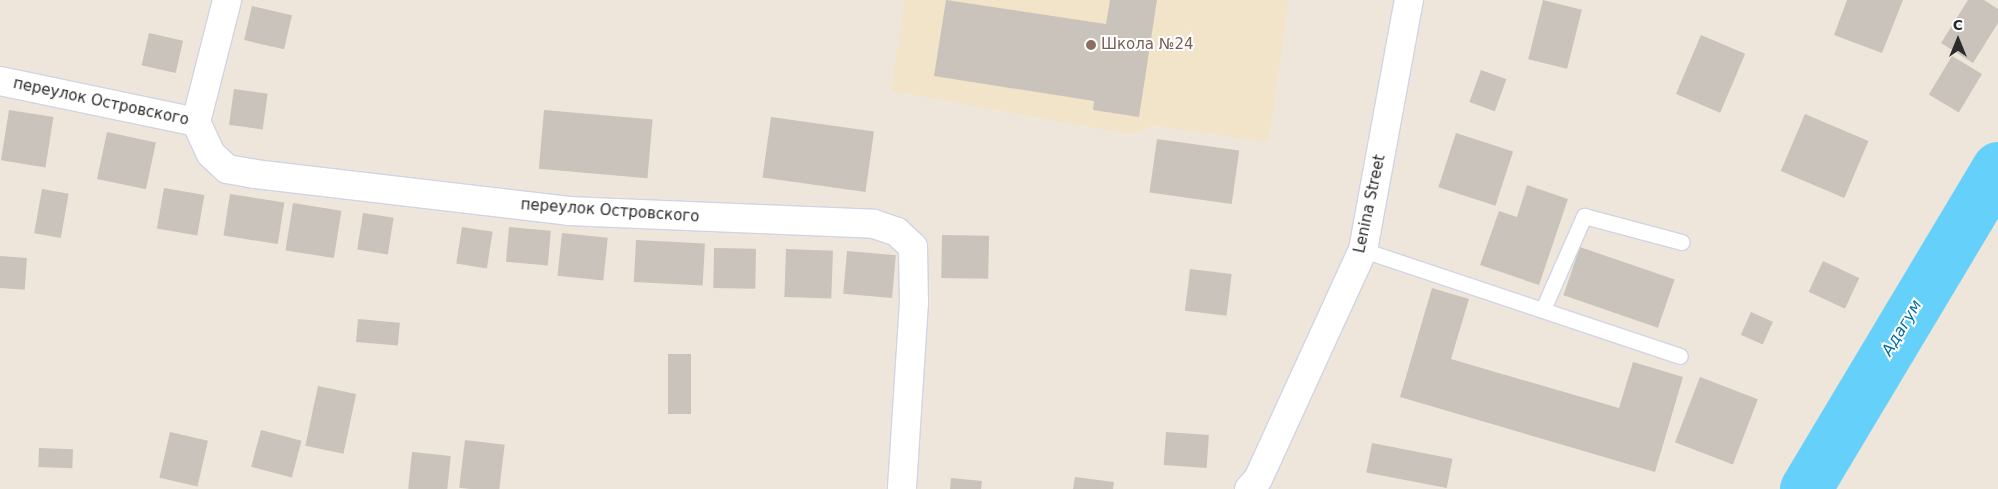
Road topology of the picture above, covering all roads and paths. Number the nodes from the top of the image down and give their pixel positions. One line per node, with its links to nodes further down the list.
1 (227, 0): 4 (street)
2 (1409, 0): 6 (street, Lenina Street)
3 (0, 81): 4 (street, переулок Островского)
4 (196, 122): 10 (street, переулок Островского)
5 (1682, 242): 7 (lane)
6 (1363, 250): 7 (lane); 9 (street, Lenina Street)
7 (1543, 310): 8 (lane)
8 (1680, 356)
9 (1260, 486)
10 (902, 489)

